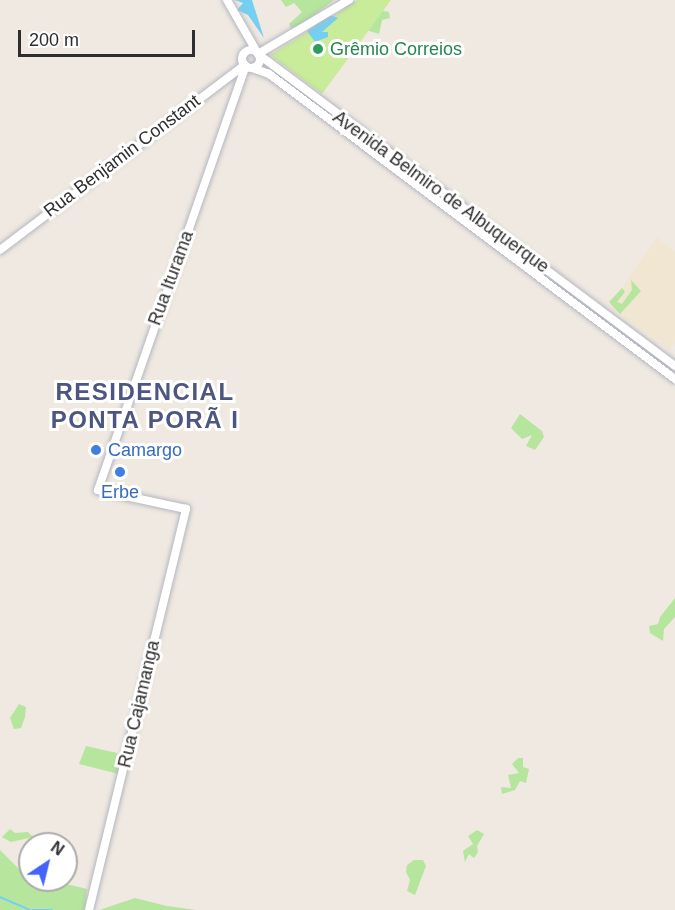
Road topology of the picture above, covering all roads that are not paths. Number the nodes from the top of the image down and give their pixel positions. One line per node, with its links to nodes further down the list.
1 (227, 0): 3 (main road, Avenida Belmiro de Albuquerque)
2 (349, 0): 4 (main road)
3 (244, 33): 4 (main road, Avenida Belmiro de Albuquerque); 5 (main road)
4 (258, 54): 5 (main road); 6 (main road, Rua Iturama); 8 (main road, Avenida Belmiro de Albuquerque)
5 (244, 55): 6 (main road)
6 (248, 66): 7 (main road, Rua Benjamin Constant); 9 (main road, Avenida Belmiro de Albuquerque); 10 (main road, Rua Iturama)
7 (0, 250)
8 (675, 366)
9 (675, 379)
10 (186, 509): 11 (main road, Rua Cajamanga)
11 (88, 910)

